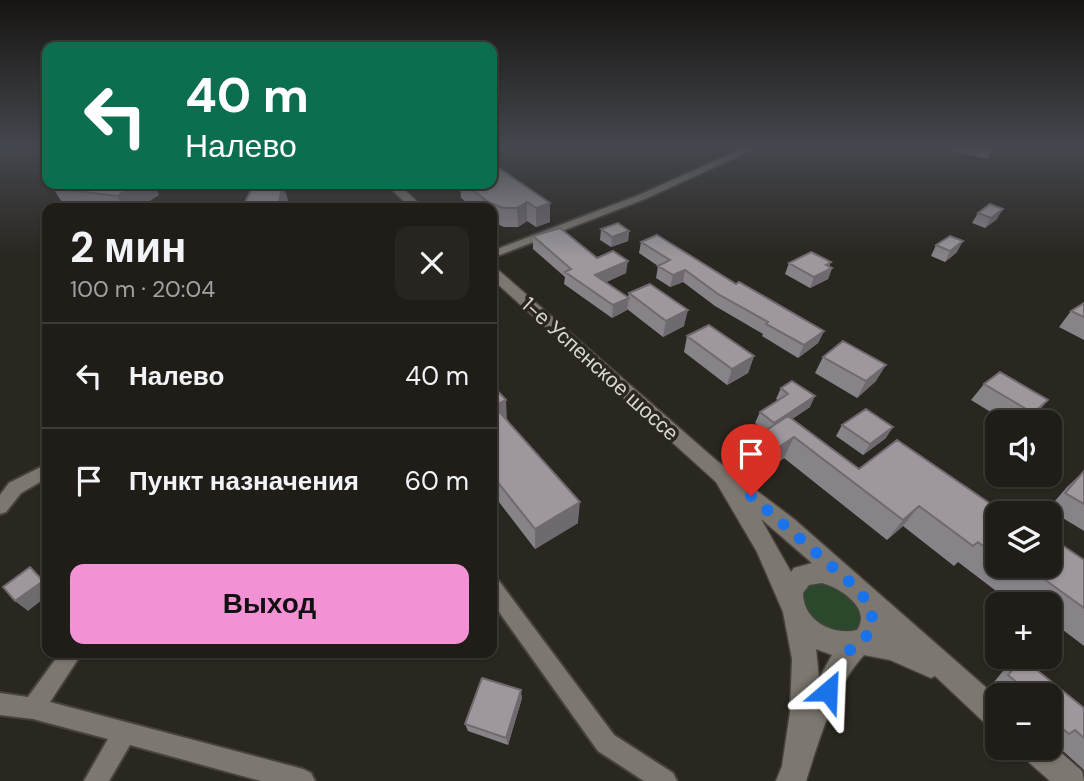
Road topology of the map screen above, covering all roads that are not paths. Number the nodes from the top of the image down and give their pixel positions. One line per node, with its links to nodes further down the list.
1 (672, 184): 4 (street)
2 (397, 189): 3 (main road)
3 (413, 203)
4 (497, 253)
5 (497, 276): 6 (main road, 1-е Успенское шоссе)
6 (709, 466): 9 (main road, 1-е Успенское шоссе); 11 (main road, 1-е Успенское шоссе)
7 (42, 473): 8 (street)
8 (0, 507)
9 (855, 587): 11 (main road, 1-е Успенское шоссе); 12 (main road, 1-е Успенское шоссе); 14 (main road, 1-е Успенское шоссе)
10 (497, 594): 23 (street)
11 (792, 607): 12 (main road, 1-е Успенское шоссе); 20 (main road, 1-е Успенское шоссе)
12 (859, 643): 14 (main road, 1-е Успенское шоссе); 20 (main road, 1-е Успенское шоссе)
13 (68, 658): 17 (street)
14 (956, 680): 16 (main road, 1-е Успенское шоссе)
15 (0, 704): 17 (street)
16 (985, 705)
17 (33, 708): 18 (street)
18 (125, 733): 21 (street); 22 (street)
19 (1048, 760): 24 (main road)
20 (794, 773)
21 (96, 781)
22 (303, 781)
23 (665, 781)
24 (1072, 781)

